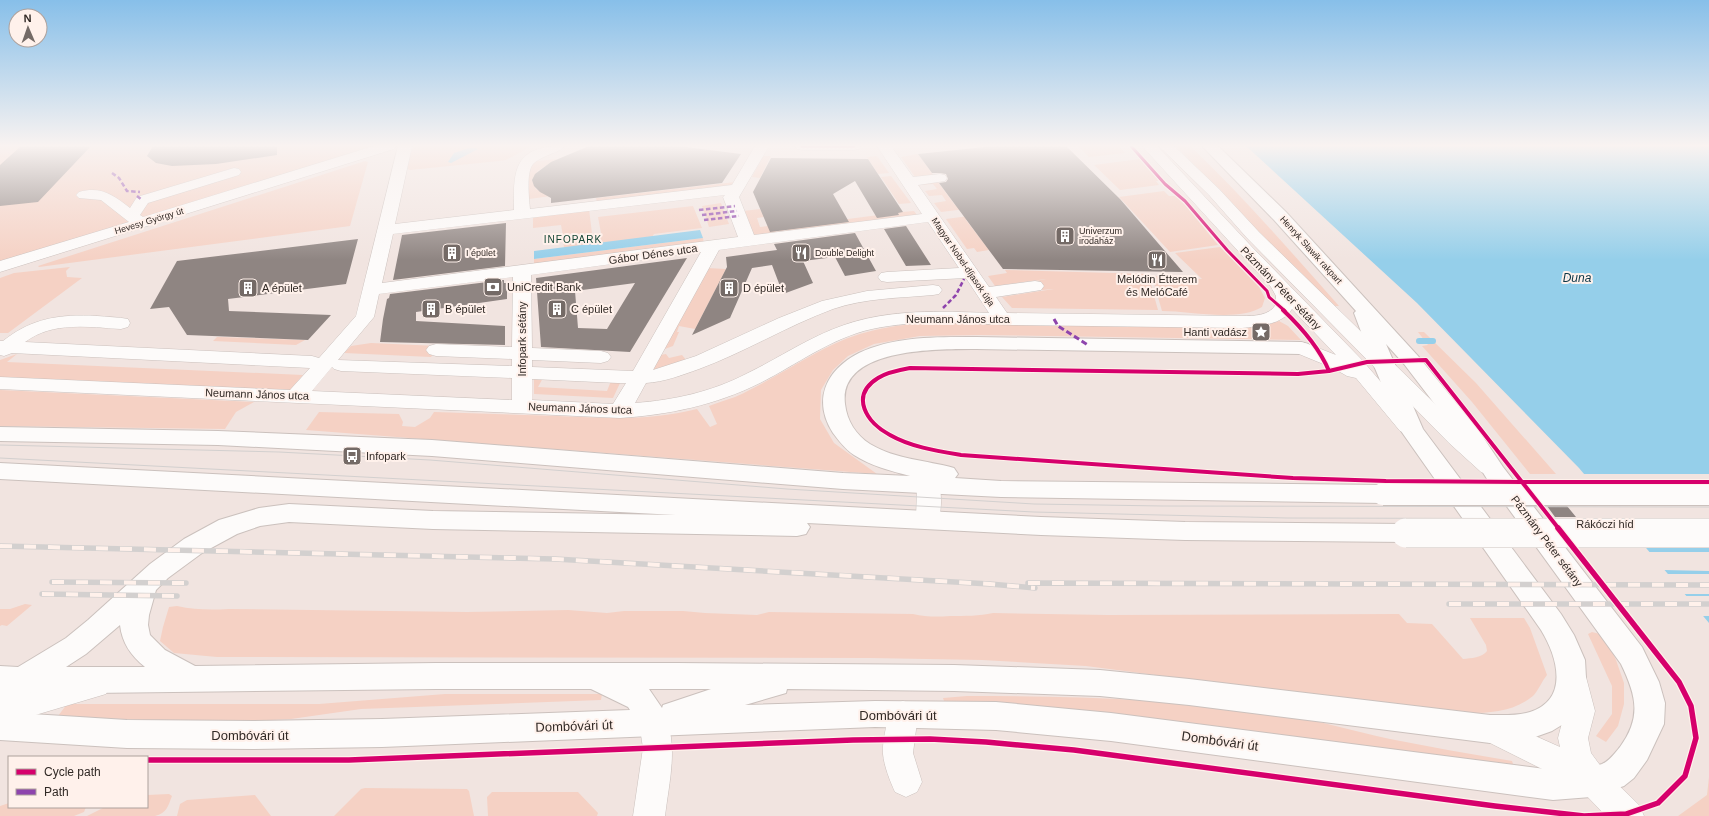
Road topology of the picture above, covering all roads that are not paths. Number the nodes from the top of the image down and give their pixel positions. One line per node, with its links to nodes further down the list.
1 (194, 184): 16 (street)
2 (223, 184): 16 (street)
3 (250, 184): 16 (street, Hevesy György út)
4 (397, 184): 17 (street)
5 (522, 184): 15 (street)
6 (740, 184): 11 (street)
7 (909, 184): 14 (street, Magyar Nobel-díjasok útja)
8 (1184, 184): 25 (street, Pázmány Péter sétány)
9 (1206, 184): 32 (street, Pázmány Péter sétány)
10 (1248, 184): 29 (main road, Henryk Sławik rakpart)
11 (737, 189): 15 (street); 18 (street)
12 (84, 195): 16 (street)
13 (899, 207): 14 (street)
14 (928, 211): 18 (street, Gábor Dénes utca); 22 (street, Magyar Nobel-díjasok útja)
15 (522, 214): 17 (street)
16 (134, 216): 20 (street, Hevesy György út)
17 (386, 230): 26 (street)
18 (748, 241): 19 (street, Gábor Dénes utca)
19 (713, 246): 21 (street, Gábor Dénes utca); 44 (street)
20 (0, 267)
21 (522, 272): 26 (street, Gábor Dénes utca); 40 (street, Infopark sétány)
22 (972, 273): 23 (street); 28 (street, Magyar Nobel-díjasok útja)
23 (887, 277)
24 (1035, 286): 28 (street)
25 (1279, 286): 30 (street, Neumann János utca); 33 (street, Pázmány Péter sétány)
26 (372, 290): 46 (street)
27 (934, 290): 44 (street)
28 (985, 293): 30 (street, Magyar Nobel-díjasok útja)
29 (1360, 305): 32 (main road, Henryk Sławik rakpart); 52 (main road, Henryk Sławik rakpart)
30 (1002, 319): 48 (street, Neumann János utca)
31 (121, 323): 35 (street)
32 (1363, 331): 33 (street); 38 (main road, Henryk Sławik rakpart)
33 (1335, 344): 34 (street); 45 (street, Pázmány Péter sétány)
34 (1301, 348): 45 (street); 54 (main road)
35 (2, 349): 39 (street)
36 (436, 350): 40 (street)
37 (601, 357): 40 (street)
38 (1382, 361): 49 (main road, Pázmány Péter sétány); 52 (street, Pázmány Péter sétány)
39 (312, 362)
40 (522, 362): 41 (street); 44 (street); 47 (street, Infopark sétány)
41 (342, 365)
42 (695, 368): 44 (street)
43 (0, 383): 46 (street, Neumann János utca)
44 (634, 384): 48 (street)
45 (1373, 384): 49 (street, Pázmány Péter sétány)
46 (297, 395): 47 (street, Neumann János utca)
47 (522, 406): 48 (street, Neumann János utca)
48 (620, 411)
49 (1412, 431): 61 (main road, Pázmány Péter sétány)
50 (0, 434): 53 (main road)
51 (0, 471): 56 (main road)
52 (1495, 473): 60 (main road, Pázmány Péter sétány)
53 (929, 486): 54 (main road); 56 (street)
54 (1104, 491): 55 (main road, bridge)
55 (1709, 494)
56 (928, 520): 57 (main road)
57 (1041, 526): 58 (main road, Rákóczi híd, bridge); 59 (main road)
58 (1709, 533)
59 (144, 586): 64 (main road); 66 (main road)
60 (1608, 622): 74 (main road, Dombóvári út)
61 (1571, 666): 72 (main road); 74 (street)
62 (592, 676): 63 (main road); 64 (main road); 70 (main road)
63 (801, 677): 70 (main road); 72 (main road)
64 (192, 679): 65 (main road)
65 (112, 680): 66 (main road); 69 (street)
66 (8, 682): 67 (street)
67 (0, 703)
68 (903, 714): 70 (main road, Dombóvári út); 73 (street); 74 (main road, Dombóvári út)
69 (0, 715)
70 (654, 722): 71 (main road, Dombóvári út); 75 (street)
71 (0, 726)
72 (1490, 729): 74 (street)
73 (906, 782)
74 (1594, 782): 76 (street)
75 (649, 816)
76 (1628, 816)

